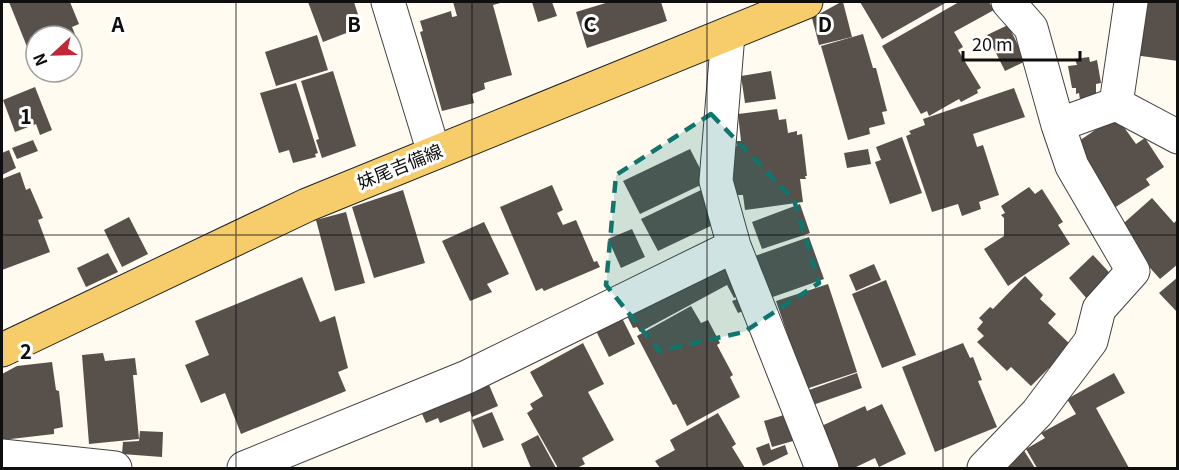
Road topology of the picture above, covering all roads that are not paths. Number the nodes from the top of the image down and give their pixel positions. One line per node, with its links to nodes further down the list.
1 (388, 2): 9 (street)
2 (806, 2): 5 (main road, 妹尾吉備線)
3 (1008, 2): 7 (street)
4 (1131, 2): 6 (street)
5 (728, 34): 9 (main road, 妹尾吉備線); 10 (street)
6 (1116, 104): 7 (street); 8 (street)
7 (1058, 124): 16 (street)
8 (1178, 137)
9 (434, 153): 11 (main road, 妹尾吉備線)
10 (734, 246): 13 (street); 15 (street)
11 (2, 350)
12 (2, 456): 14 (street)
13 (811, 465)
14 (115, 468)
15 (244, 468)
16 (984, 468)

